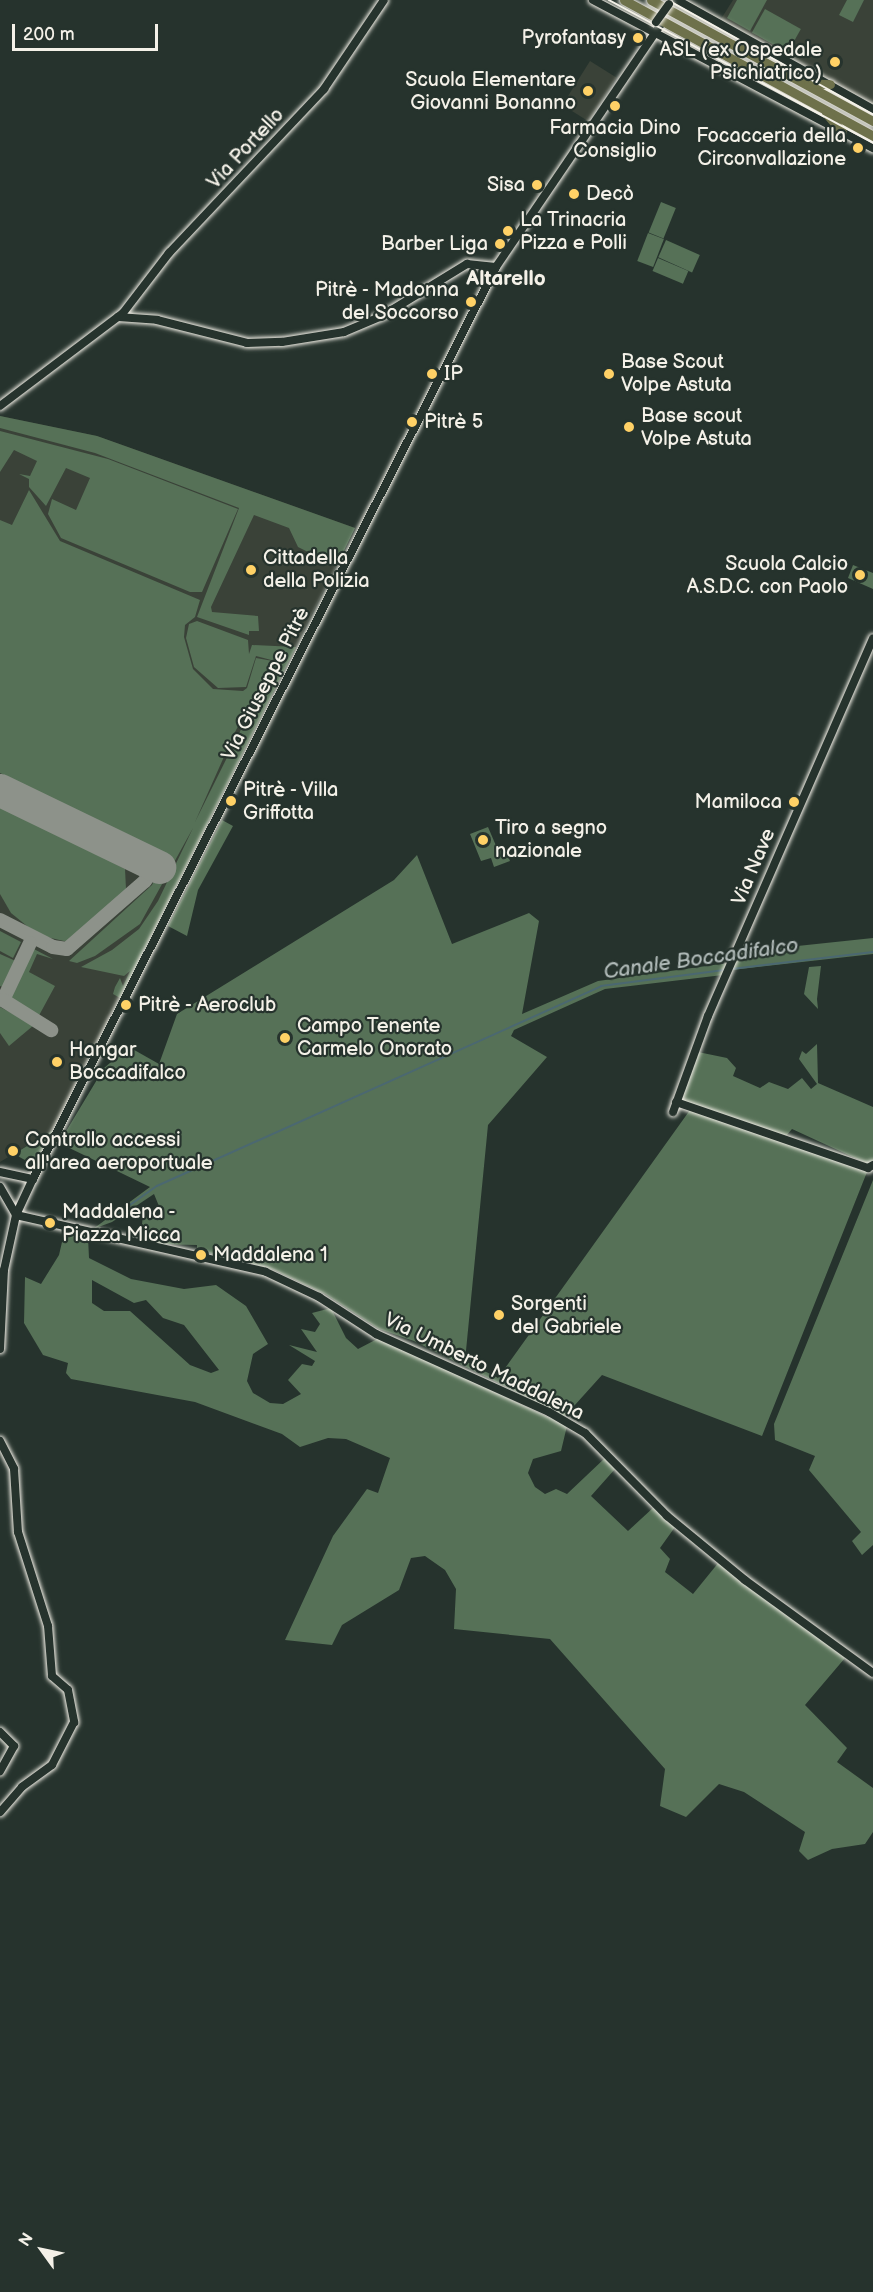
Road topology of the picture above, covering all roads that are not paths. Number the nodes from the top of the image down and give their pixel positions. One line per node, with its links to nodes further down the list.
1 (384, 0): 20 (street, Via Portello)
2 (593, 0): 9 (street)
3 (624, 0): 13 (main road)
4 (651, 0): 11 (main road)
5 (693, 0): 7 (street)
6 (673, 2): 7 (street); 8 (street, Via Giuseppe Pitrè, bridge)
7 (701, 13): 12 (street)
8 (659, 23): 9 (street); 10 (street, Via Giuseppe Pitrè)
9 (643, 27): 10 (street)
10 (654, 33): 16 (street); 19 (street, Via Giuseppe Pitrè)
11 (804, 82): 12 (main road); 15 (main road)
12 (830, 84): 14 (street)
13 (820, 106): 16 (main road); 17 (main road)
14 (873, 109)
15 (873, 121)
16 (842, 132): 18 (street)
17 (873, 136)
18 (873, 148)
19 (496, 267): 20 (street); 27 (street, Via Giuseppe Pitrè)
20 (121, 315): 21 (street, Via Portello)
21 (0, 406)
22 (873, 638): 23 (street, Via Nave)
23 (676, 1102): 24 (street, Via Nave); 25 (street)
24 (673, 1112)
25 (873, 1165)
26 (0, 1172): 27 (street)
27 (33, 1179): 29 (street, Via Giuseppe Pitrè)
28 (0, 1187): 29 (street)
29 (16, 1215): 30 (street, Via Giuseppe Pitrè); 33 (street, Via Umberto Maddalena)
30 (1, 1309): 31 (street, Via Giuseppe Pitrè)
31 (0, 1349)
32 (0, 1441): 36 (street)
33 (873, 1673)
34 (0, 1732): 35 (street)
35 (0, 1771)
36 (0, 1812)

